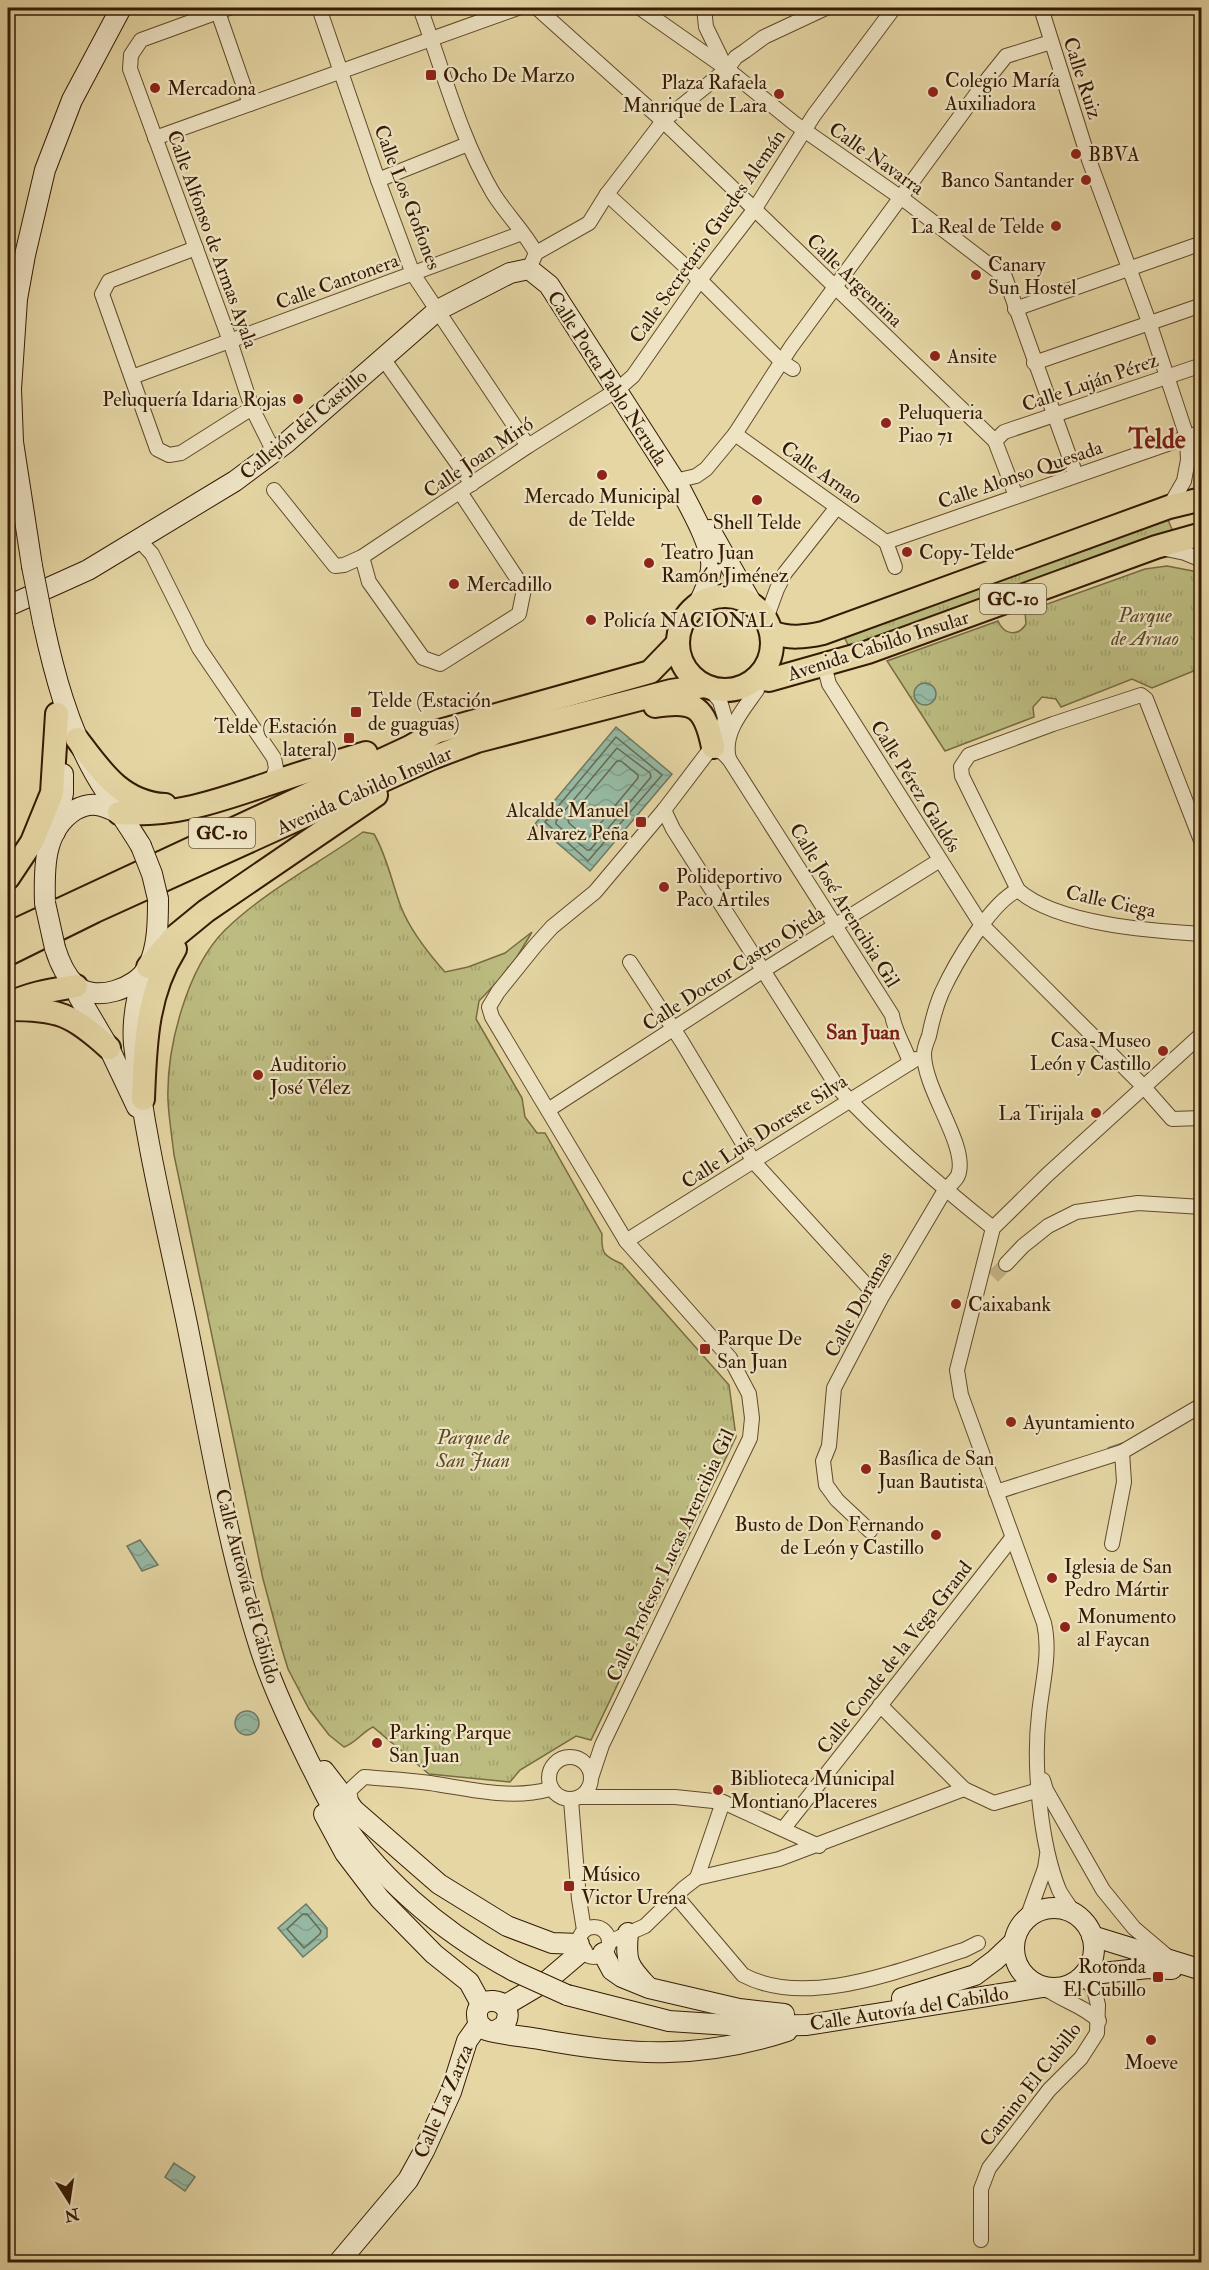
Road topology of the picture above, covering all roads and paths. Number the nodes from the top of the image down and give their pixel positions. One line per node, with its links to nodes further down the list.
1 (121, 8): 73 (main road, bridge)
2 (319, 8): 15 (street, Calle Los Gofiones)
3 (420, 8): 12 (street)
4 (518, 8): 12 (street)
5 (537, 8): 17 (street, Calle Argentina)
6 (640, 8): 14 (street, Calle Navarra)
7 (704, 8): 14 (street)
8 (826, 8): 14 (street)
9 (894, 8): 18 (street, Calle Secretario Guedes Alemán)
10 (1041, 8): 13 (street, Calle Ruiz)
11 (223, 10): 16 (street); 19 (street, Calle Alfonso de Armas Ayala)
12 (431, 39): 15 (street); 20 (street)
13 (1052, 42): 23 (street); 29 (street, Calle Ruiz)
14 (727, 69): 17 (street); 18 (street, Calle Navarra)
15 (341, 70): 16 (street); 21 (street, Calle Los Gofiones)
16 (250, 104): 19 (street)
17 (663, 121): 22 (street); 24 (street, Calle Argentina)
18 (804, 130): 23 (street, Calle Navarra); 24 (street, Calle Secretario Guedes Alemán)
19 (155, 138): 27 (street, Calle Alfonso de Armas Ayala)
20 (468, 144): 21 (street); 25 (street)
21 (378, 180): 30 (street, Calle Los Gofiones)
22 (607, 194): 28 (street); 31 (street)
23 (901, 199): 32 (street); 34 (street, Calle Navarra)
24 (754, 210): 31 (street, Calle Secretario Guedes Alemán); 32 (street, Calle Argentina)
25 (522, 232): 28 (street); 30 (street, Calle Cantonera)
26 (1202, 243): 29 (street)
27 (196, 248): 37 (street, Calle Alfonso de Armas Ayala); 43 (street)
28 (532, 261): 35 (main road, Callejón del Castillo); 44 (main road, Calle Poeta Pablo Neruda)
29 (1129, 269): 34 (street); 36 (street, Calle Ruiz)
30 (412, 274): 35 (street, Calle Los Gofiones); 37 (street, Calle Cantonera)
31 (700, 280): 40 (street); 44 (street, Calle Secretario Guedes Alemán)
32 (835, 287): 40 (street); 50 (street, Calle Argentina)
33 (1202, 305): 36 (street)
34 (1016, 309): 39 (street)
35 (438, 310): 38 (main road, Callejón del Castillo); 51 (street, Calle Los Gofiones)
36 (1149, 322): 39 (street); 42 (street, Calle Ruiz)
37 (230, 341): 43 (street, Calle Cantonera); 45 (street, Calle Alfonso de Armas Ayala)
38 (382, 357): 52 (main road, Callejón del Castillo); 55 (street)
39 (1034, 363): 46 (street)
40 (787, 365): 48 (street)
41 (1202, 365): 42 (street, Calle Luján Pérez)
42 (1167, 376): 46 (street, Calle Luján Pérez); 49 (street, Calle Ruiz)
43 (132, 377): 45 (street)
44 (617, 390): 51 (street, Calle Joan Miró); 54 (main road, Calle Poeta Pablo Neruda)
45 (252, 408): 52 (street, Calle Alfonso de Armas Ayala)
46 (1054, 415): 50 (street, Calle Luján Pérez); 53 (street)
47 (1202, 432): 49 (street, Calle Alonso Quesada)
48 (735, 434): 54 (street); 59 (street, Calle Arnao)
49 (1187, 437): 53 (street, Calle Alonso Quesada); 60 (street, Calle Ruiz)
50 (995, 441): 57 (street)
51 (528, 447): 55 (street, Calle Joan Miró)
52 (274, 452): 62 (main road, Callejón del Castillo)
53 (1076, 475): 57 (street, Calle Alonso Quesada)
54 (678, 486): 68 (main road, Calle Poeta Pablo Neruda); 70 (main road, Calle Poeta Pablo Neruda)
55 (466, 488): 65 (street, Calle Joan Miró); 65 (street)
56 (274, 490): 65 (street, Calle Joan Miró)
57 (1016, 496): 63 (street, Calle Alonso Quesada)
58 (1202, 499): 60 (main road, Avenida Cabildo Insular / GC-10)
59 (837, 507): 63 (street, Calle Arnao); 70 (street)
60 (1169, 507): 70 (main road, Avenida Cabildo Insular / GC-10)
61 (1202, 534): 64 (main road, Avenida Cabildo Insular / GC-10)
62 (138, 539): 69 (main road, Callejón del Castillo); 82 (street)
63 (886, 542): 67 (street)
64 (1156, 547): 66 (street); 72 (main road, Avenida Cabildo Insular / GC-10)
65 (362, 557)
66 (1202, 560)
67 (895, 567)
68 (698, 605): 70 (main road, GC-10); 71 (main road, GC-10)
69 (8, 606)
70 (763, 618): 74 (main road)
71 (678, 643): 75 (main road); 78 (main road, Avenida Cabildo Insular / GC-10)
72 (824, 665): 74 (main road, Avenida Cabildo Insular / GC-10); 88 (street, Calle Pérez Galdós)
73 (53, 667): 77 (main road); 79 (main road)
74 (756, 679): 75 (main road, GC-10); 80 (street)
75 (706, 686): 76 (main road, Avenida Cabildo Insular / GC-10); 80 (street)
76 (600, 709): 80 (main road); 81 (main road, Avenida Cabildo Insular / GC-10)
77 (57, 714): 86 (main road); 89 (main road)
78 (436, 732): 82 (main road); 94 (main road, Avenida Cabildo Insular / GC-10)
79 (77, 739): 83 (main road); 85 (main road)
80 (717, 752): 84 (street); 93 (street, Calle José Arencibia Gil)
81 (432, 758): 91 (main road); 96 (main road, Avenida Cabildo Insular / GC-10)
82 (270, 783): 83 (main road)
83 (194, 807): 85 (main road)
84 (664, 810): 99 (street); 111 (street, Calle Profesor Lucas Arencibia Gil)
85 (119, 813): 86 (main road); 98 (main road, bridge)
86 (53, 835): 89 (main road); 100 (main road, bridge)
87 (1202, 843): 90 (street)
88 (940, 860): 92 (street, Calle Pérez Galdós); 93 (street, Calle Doctor Castro Ojeda)
89 (8, 879)
90 (1018, 890): 92 (street); 95 (street, Calle Ciega)
91 (192, 922): 98 (main road); 109 (main road)
92 (981, 924): 106 (street); 108 (street, Calle Pérez Galdós)
93 (835, 926): 99 (street, Calle Doctor Castro Ojeda); 107 (street, Calle José Arencibia Gil)
94 (8, 934)
95 (1202, 934)
96 (8, 954)
97 (630, 962): 103 (street)
98 (146, 970): 100 (main road); 109 (main road, Calle Autovía del Cabildo)
99 (764, 970): 103 (street, Calle Doctor Castro Ojeda); 110 (street)
100 (76, 986): 101 (main road); 105 (main road, Calle Autovía del Cabildo)
101 (8, 1004)
102 (8, 1010): 105 (main road)
103 (673, 1029): 111 (street, Calle Doctor Castro Ojeda); 114 (street)
104 (1202, 1034): 108 (street)
105 (109, 1048): 113 (main road, Calle Autovía del Cabildo)
106 (924, 1054): 107 (street, Calle Luis Doreste Silva); 115 (street, Calle Doramas)
107 (910, 1063): 110 (street, Calle Luis Doreste Silva)
108 (1143, 1086): 112 (street, Calle Pérez Galdós); 117 (street)
109 (143, 1099): 113 (main road, Calle Autovía del Cabildo)
110 (849, 1100): 114 (street, Calle Luis Doreste Silva); 115 (street)
111 (548, 1110): 118 (street, Calle Profesor Lucas Arencibia Gil)
112 (1202, 1118)
113 (147, 1130): 130 (main road, Calle Autovía del Cabildo)
114 (754, 1162): 118 (street, Calle Luis Doreste Silva); 122 (street)
115 (945, 1190): 117 (street); 122 (street, Calle Doramas)
116 (1202, 1207): 119 (street)
117 (993, 1228): 121 (street)
118 (626, 1241): 131 (street, Calle Profesor Lucas Arencibia Gil)
119 (1006, 1264)
120 (993, 1277): 121 (street)
121 (979, 1283): 125 (street)
122 (880, 1300): 126 (street, Calle Doramas)
123 (1202, 1405): 124 (street)
124 (1122, 1452): 125 (street); 128 (street)
125 (996, 1493): 127 (street)
126 (870, 1531)
127 (1012, 1538): 129 (street, Calle Conde de la Vega Grand); 133 (street)
128 (1112, 1544)
129 (880, 1706): 136 (street); 141 (street, Calle Conde de la Vega Grand)
130 (288, 1719): 140 (main road); 161 (main road); 163 (main road, Calle Autovía del Cabildo, bridge)
131 (602, 1745): 132 (street); 134 (street, Calle Profesor Lucas Arencibia Gil)
132 (571, 1757): 134 (street); 135 (street)
133 (1037, 1760): 137 (street); 154 (street)
134 (591, 1778): 138 (street)
135 (550, 1789): 138 (street); 140 (street)
136 (964, 1789): 137 (street); 142 (street)
137 (1039, 1790): 143 (street)
138 (575, 1799): 139 (street); 150 (street)
139 (723, 1802): 141 (street); 144 (street)
140 (354, 1810): 150 (main road)
141 (784, 1828): 142 (street)
142 (819, 1846): 144 (street)
143 (1047, 1853): 146 (street); 147 (street)
144 (698, 1878): 145 (street)
145 (676, 1896): 148 (street); 151 (street)
146 (1074, 1913): 147 (main road); 149 (main road)
147 (1027, 1918): 152 (main road)
148 (637, 1929): 153 (street); 158 (main road)
149 (1092, 1936): 154 (main road); 156 (main road)
150 (582, 1942): 153 (street); 153 (street); 159 (main road)
151 (978, 1943)
152 (1013, 1943): 157 (main road); 160 (main road, Calle Autovía del Cabildo)
153 (606, 1947): 158 (main road)
154 (1176, 1962): 155 (main road)
155 (1199, 1970): 156 (main road)
156 (1083, 1975): 157 (main road); 162 (street, Camino El Cubillo)
157 (1044, 1987): 162 (street, Camino El Cubillo); 164 (main road, Calle Autovía del Cabildo)
158 (649, 1988): 160 (main road)
159 (504, 2006): 161 (main road); 161 (main road, Calle La Zarza)
160 (843, 2013): 163 (main road, Calle Autovía del Cabildo)
161 (485, 2020): 164 (main road); 166 (main road, Calle La Zarza)
162 (1099, 2021): 165 (street, Camino El Cubillo)
163 (775, 2025): 164 (main road, Calle Autovía del Cabildo)
164 (807, 2025)
165 (981, 2240)
166 (339, 2262)

